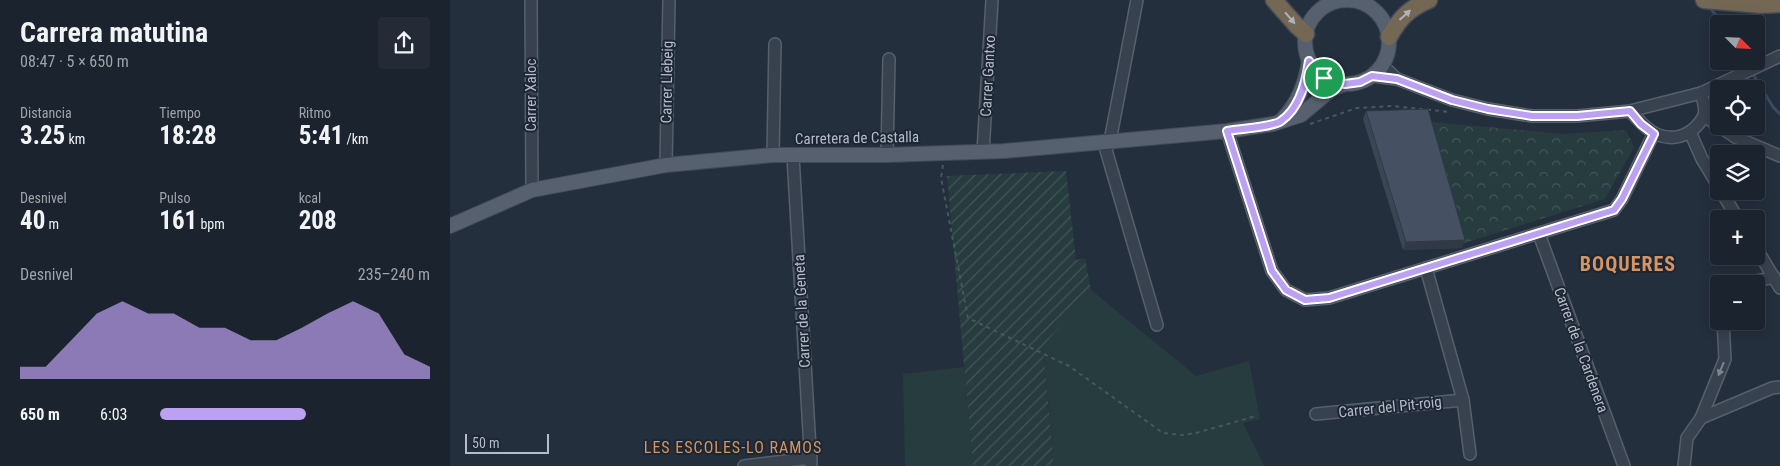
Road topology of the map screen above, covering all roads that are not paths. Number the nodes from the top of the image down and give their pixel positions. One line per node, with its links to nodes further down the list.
1 (531, 0): 37 (street, Carrer Xaloc)
2 (669, 0): 35 (street, Carrer Llebeig)
3 (992, 0): 30 (street, Carrer Gantxo)
4 (1137, 0): 29 (street)
5 (1274, 0): 12 (highway, one-way to 12)
6 (1343, 0): 11 (main road); 12 (main road)
7 (1375, 0): 11 (main road)
8 (1429, 0): 13 (highway, one-way to 8)
9 (1704, 0): 10 (highway)
10 (1780, 4)
11 (1381, 17): 13 (main road)
12 (1306, 34): 17 (main road)
13 (1389, 37): 18 (main road)
14 (775, 44): 31 (street)
15 (1780, 56): 22 (street)
16 (889, 58): 32 (street)
17 (1309, 61): 21 (main road); 25 (main road)
18 (1382, 65): 19 (main road); 20 (street)
19 (1372, 76): 20 (street); 21 (main road)
20 (1397, 79): 23 (street)
21 (1345, 84): 25 (main road, Carretera de Castalla)
22 (1701, 93): 23 (street); 24 (street)
23 (1630, 111): 28 (street)
24 (1704, 116): 27 (street); 34 (street)
25 (1277, 123): 26 (main road, Carretera de Castalla)
26 (1227, 131): 29 (main road, Carretera de Castalla); 41 (street)
27 (1690, 132): 28 (street); 36 (street)
28 (1654, 134): 39 (street)
29 (1110, 141): 30 (main road, Carretera de Castalla); 45 (street)
30 (983, 152): 32 (main road, Carretera de Castalla)
31 (773, 155): 33 (main road, Carretera de Castalla); 35 (main road, Carretera de Castalla)
32 (887, 155): 33 (main road, Carretera de Castalla)
33 (793, 156): 52 (street, Carrer de la Geneta)
34 (1780, 156)
35 (666, 165): 37 (main road, Carretera de Castalla)
36 (1710, 172)
37 (532, 190): 38 (main road, Carretera de Castalla)
38 (450, 226)
39 (1539, 234): 41 (street); 54 (street, Carrer de la Cardenera)
40 (1765, 262): 42 (street)
41 (1426, 268): 48 (street, Carrer del Pit-roig)
42 (1774, 277): 43 (street); 44 (street)
43 (1765, 279)
44 (1780, 288)
45 (1157, 325)
46 (1723, 330): 50 (street, one-way to 50)
47 (1780, 387): 50 (street)
48 (1463, 400): 49 (street, Carrer del Pit-roig); 51 (street, Carrer del Pit-roig)
49 (1316, 414)
50 (1701, 418): 55 (street)
51 (1470, 454)
52 (811, 462): 53 (street)
53 (744, 466)
54 (1624, 466)
55 (1684, 466)

